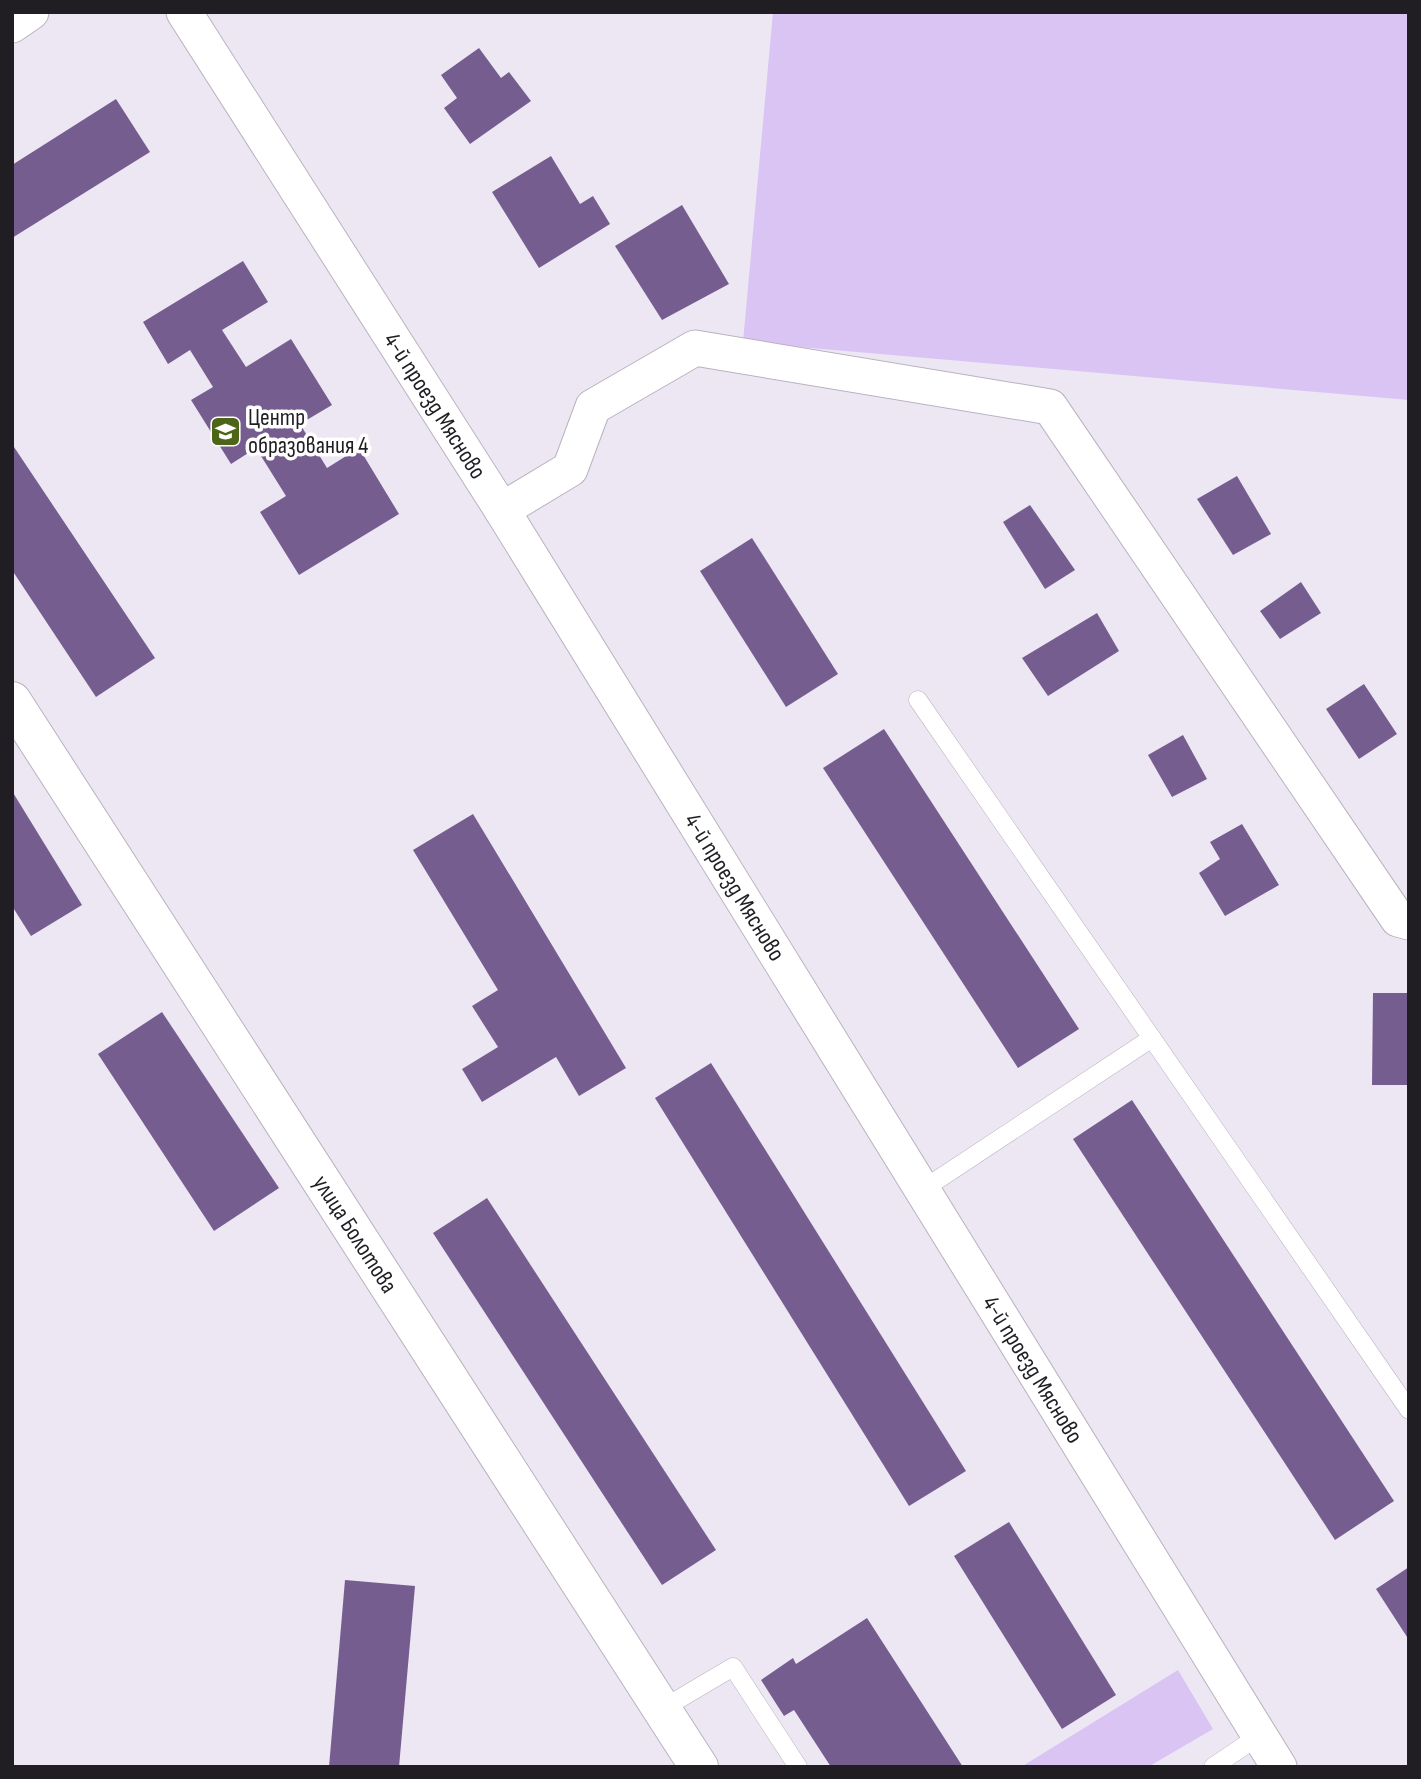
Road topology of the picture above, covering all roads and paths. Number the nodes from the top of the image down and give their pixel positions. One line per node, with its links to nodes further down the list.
1 (31, 12): 3 (street)
2 (184, 12): 4 (street, 4-й проезд Мясново)
3 (12, 25)
4 (502, 510): 7 (street); 9 (street, 4-й проезд Мясново)
5 (12, 701): 11 (street, улица Болотова)
6 (918, 701): 8 (lane)
7 (1409, 922)
8 (1152, 1038): 9 (lane); 10 (lane)
9 (922, 1190): 12 (street, 4-й проезд Мясново)
10 (1409, 1410)
11 (662, 1709): 13 (street, улица Болотова); 14 (lane)
12 (1260, 1735): 15 (lane); 16 (street, 4-й проезд Мясново)
13 (699, 1767)
14 (798, 1767)
15 (1213, 1767)
16 (1279, 1767)

